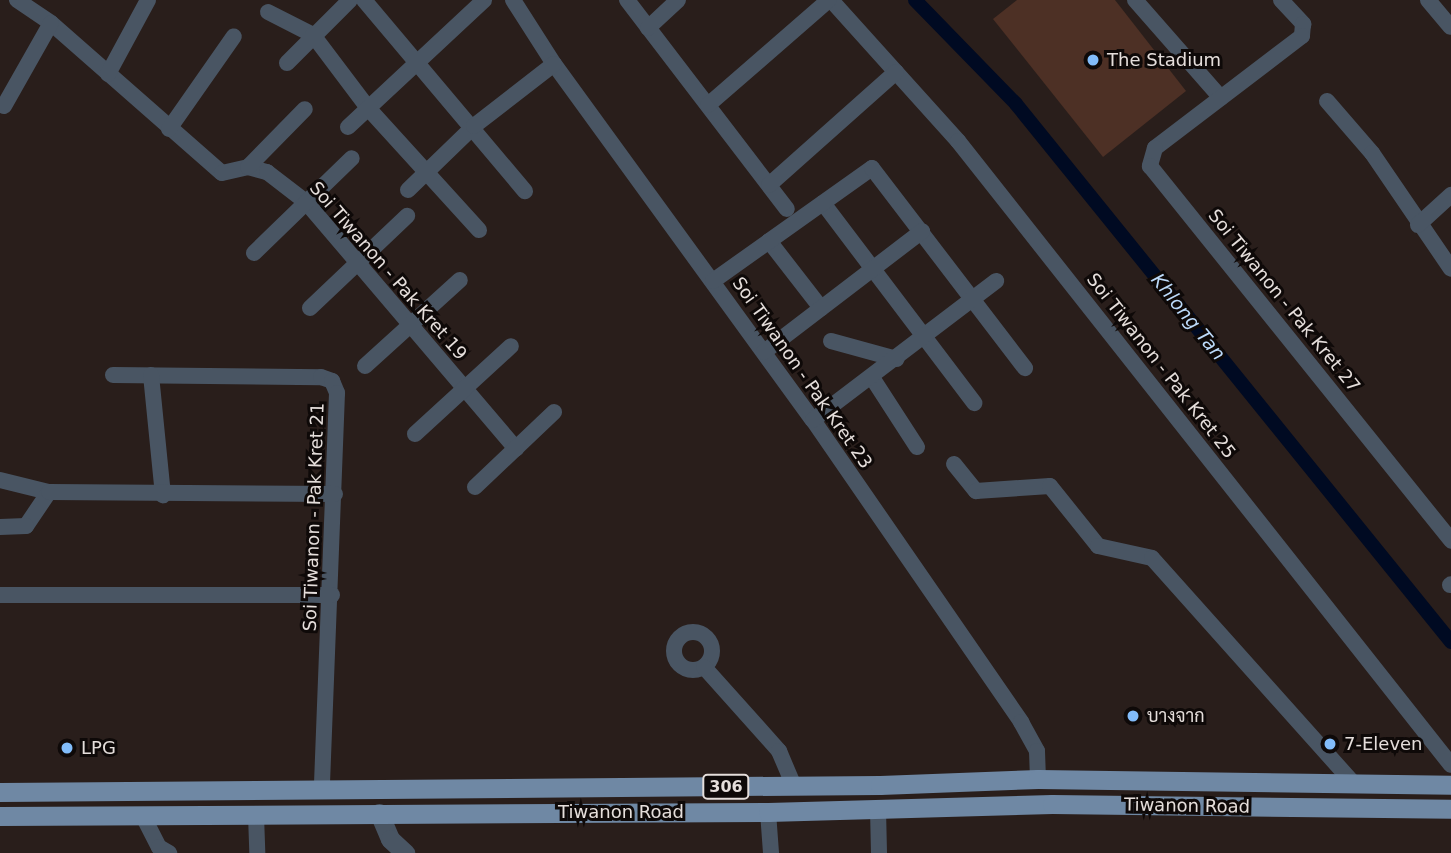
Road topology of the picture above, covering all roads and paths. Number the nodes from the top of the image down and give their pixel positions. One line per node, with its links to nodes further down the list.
1 (17, 0): 13 (street, Soi Tiwanon - Pak Kret 19)
2 (148, 0): 24 (street)
3 (350, 0): 19 (street)
4 (364, 0): 20 (street)
5 (484, 0): 20 (street)
6 (513, 0): 22 (street, Soi Tiwanon - Pak Kret 23)
7 (627, 0): 17 (street)
8 (678, 0): 17 (street)
9 (830, 0): 23 (street, Soi Tiwanon - Pak Kret 25); 27 (street)
10 (1135, 0): 25 (street)
11 (1282, 0): 25 (street)
12 (1428, 0): 16 (street)
13 (40, 6): 15 (street, Soi Tiwanon - Pak Kret 19)
14 (268, 12): 19 (street)
15 (51, 23): 24 (street, Soi Tiwanon - Pak Kret 19); 28 (street)
16 (1451, 27)
17 (648, 28): 27 (street)
18 (234, 36): 33 (street)
19 (313, 36): 21 (street); 29 (street)
20 (418, 62): 29 (street); 31 (street)
21 (287, 64)
22 (554, 64): 31 (street); 54 (street, Soi Tiwanon - Pak Kret 23)
23 (896, 72): 37 (street); 88 (street, Soi Tiwanon - Pak Kret 25)
24 (108, 74): 33 (street, Soi Tiwanon - Pak Kret 19)
25 (1221, 98): 84 (street, Soi Tiwanon - Pak Kret 27)
26 (1327, 101): 45 (street)
27 (708, 105): 37 (street)
28 (4, 106)
29 (368, 108): 32 (street); 36 (street)
30 (305, 109): 35 (street)
31 (474, 126): 36 (street); 39 (street)
32 (348, 127)
33 (169, 129): 35 (street, Soi Tiwanon - Pak Kret 19)
34 (352, 158): 41 (street)
35 (248, 167): 41 (street, Soi Tiwanon - Pak Kret 19)
36 (427, 173): 38 (street); 46 (street)
37 (769, 184): 43 (street)
38 (408, 190)
39 (525, 191)
40 (1451, 195): 45 (street)
41 (306, 202): 49 (street); 50 (street, Soi Tiwanon - Pak Kret 19)
42 (823, 203): 47 (street); 48 (street); 51 (street)
43 (788, 209)
44 (407, 216): 50 (street)
45 (1418, 225): 52 (street)
46 (479, 230)
47 (922, 231): 51 (street); 56 (street)
48 (769, 241): 54 (street); 58 (street)
49 (254, 253)
50 (358, 262): 57 (street); 59 (street, Soi Tiwanon - Pak Kret 19)
51 (872, 269): 58 (street); 60 (street)
52 (1451, 269)
53 (460, 280): 59 (street)
54 (713, 281): 63 (street, Soi Tiwanon - Pak Kret 23)
55 (996, 281): 56 (street)
56 (973, 299): 60 (street); 66 (street)
57 (310, 308)
58 (821, 308): 63 (street)
59 (412, 324): 65 (street); 70 (street, Soi Tiwanon - Pak Kret 19)
60 (924, 337): 64 (street); 71 (street)
61 (831, 341): 64 (street)
62 (511, 346): 70 (street)
63 (764, 352): 73 (street, Soi Tiwanon - Pak Kret 23)
64 (897, 359): 69 (street)
65 (365, 366)
66 (1025, 368)
67 (113, 374): 68 (street, Soi Tiwanon - Pak Kret 21)
68 (152, 375): 81 (street, Soi Tiwanon - Pak Kret 21); 82 (street)
69 (873, 379): 73 (street); 75 (street)
70 (465, 388): 74 (street); 76 (street, Soi Tiwanon - Pak Kret 19)
71 (974, 403)
72 (554, 412): 76 (street)
73 (813, 420): 89 (street, Soi Tiwanon - Pak Kret 23)
74 (415, 434)
75 (917, 447)
76 (516, 449): 79 (street)
77 (954, 464): 90 (street)
78 (0, 480): 80 (street)
79 (475, 487)
80 (50, 492): 82 (street); 83 (street)
81 (335, 494): 82 (street); 86 (street, Soi Tiwanon - Pak Kret 21)
82 (163, 495)
83 (0, 527)
84 (1451, 541)
85 (0, 595): 86 (street)
86 (331, 595): 94 (street, Soi Tiwanon - Pak Kret 21)
87 (704, 667): 92 (street)
88 (1451, 765)
89 (1038, 779): 90 (main road, Tiwanon Road / 306); 92 (main road, Tiwanon Road / 306)
90 (1354, 784): 91 (main road, Tiwanon Road / 306)
91 (1451, 785)
92 (794, 786): 93 (main road, Tiwanon Road / 306)
93 (377, 790): 94 (main road, Tiwanon Road / 306); 99 (main road)
94 (321, 791): 95 (main road, Tiwanon Road / 306)
95 (0, 792)
96 (1451, 808): 97 (main road, Tiwanon Road / 306)
97 (878, 809): 98 (main road, Tiwanon Road / 306); 107 (street)
98 (768, 812): 99 (main road, Tiwanon Road / 306); 106 (street)
99 (379, 813): 100 (main road, Tiwanon Road / 306); 105 (street)
100 (256, 815): 102 (main road, Tiwanon Road / 306); 104 (street)
101 (0, 816): 102 (main road, Tiwanon Road / 306)
102 (143, 816): 103 (street)
103 (169, 853)
104 (257, 853)
105 (405, 853)
106 (771, 853)
107 (879, 853)

